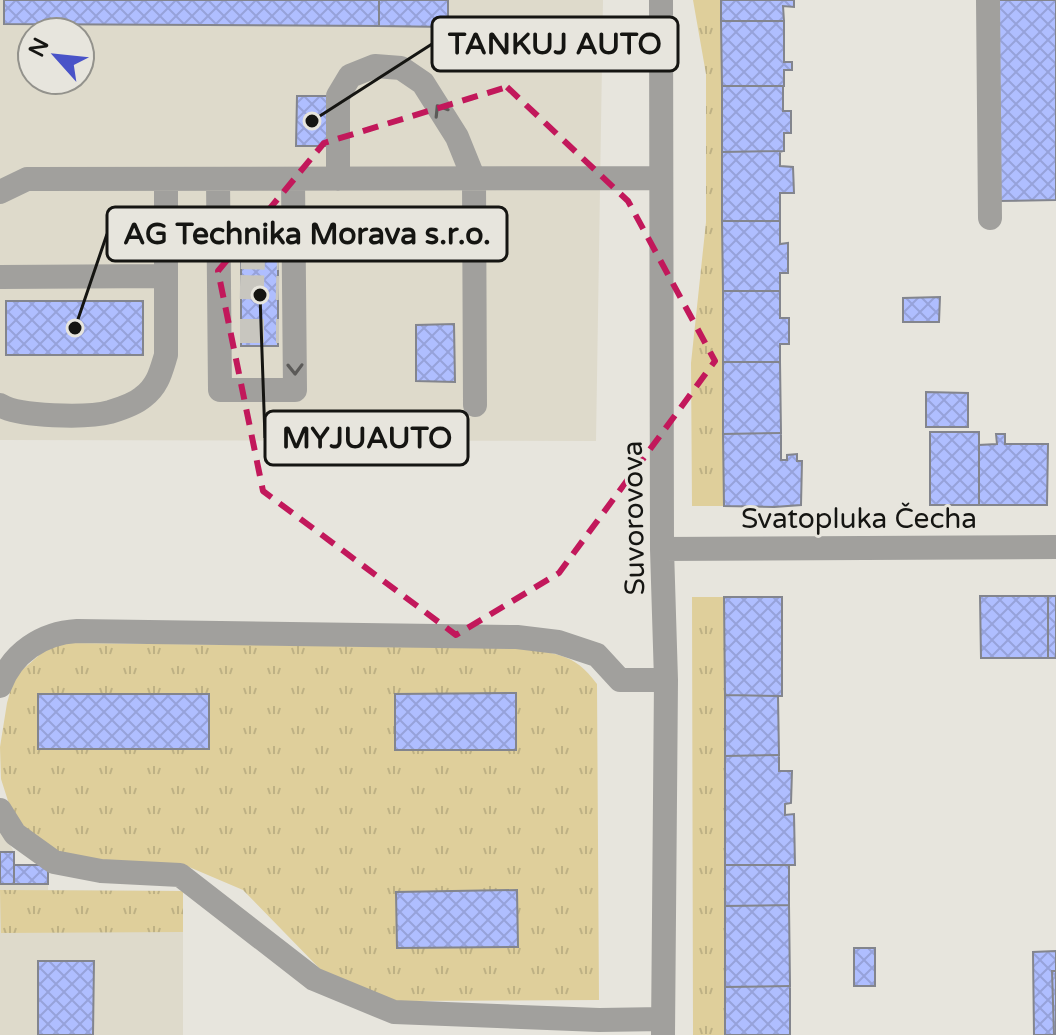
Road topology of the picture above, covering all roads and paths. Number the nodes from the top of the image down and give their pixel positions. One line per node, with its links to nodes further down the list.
1 (661, 0): 3 (street, Suvorovova)
2 (988, 0): 10 (street)
3 (660, 178): 7 (street); 16 (street, Suvorovova)
4 (166, 179): 8 (street); 9 (street); 11 (street)
5 (293, 179): 6 (street); 8 (street); 8 (street, one-way to 8)
6 (338, 179): 7 (street); 7 (street, one-way to 6)
7 (474, 179): 14 (street)
8 (218, 180)
9 (0, 192)
10 (990, 218)
11 (166, 276): 12 (street); 13 (street)
12 (0, 277)
13 (0, 405)
14 (475, 405)
15 (1056, 547): 16 (street, Svatopluka Čecha)
16 (662, 549): 17 (street, Suvorovova)
17 (666, 680): 18 (street); 20 (street, Suvorovova)
18 (0, 686)
19 (0, 810): 20 (street)
20 (663, 1027)

